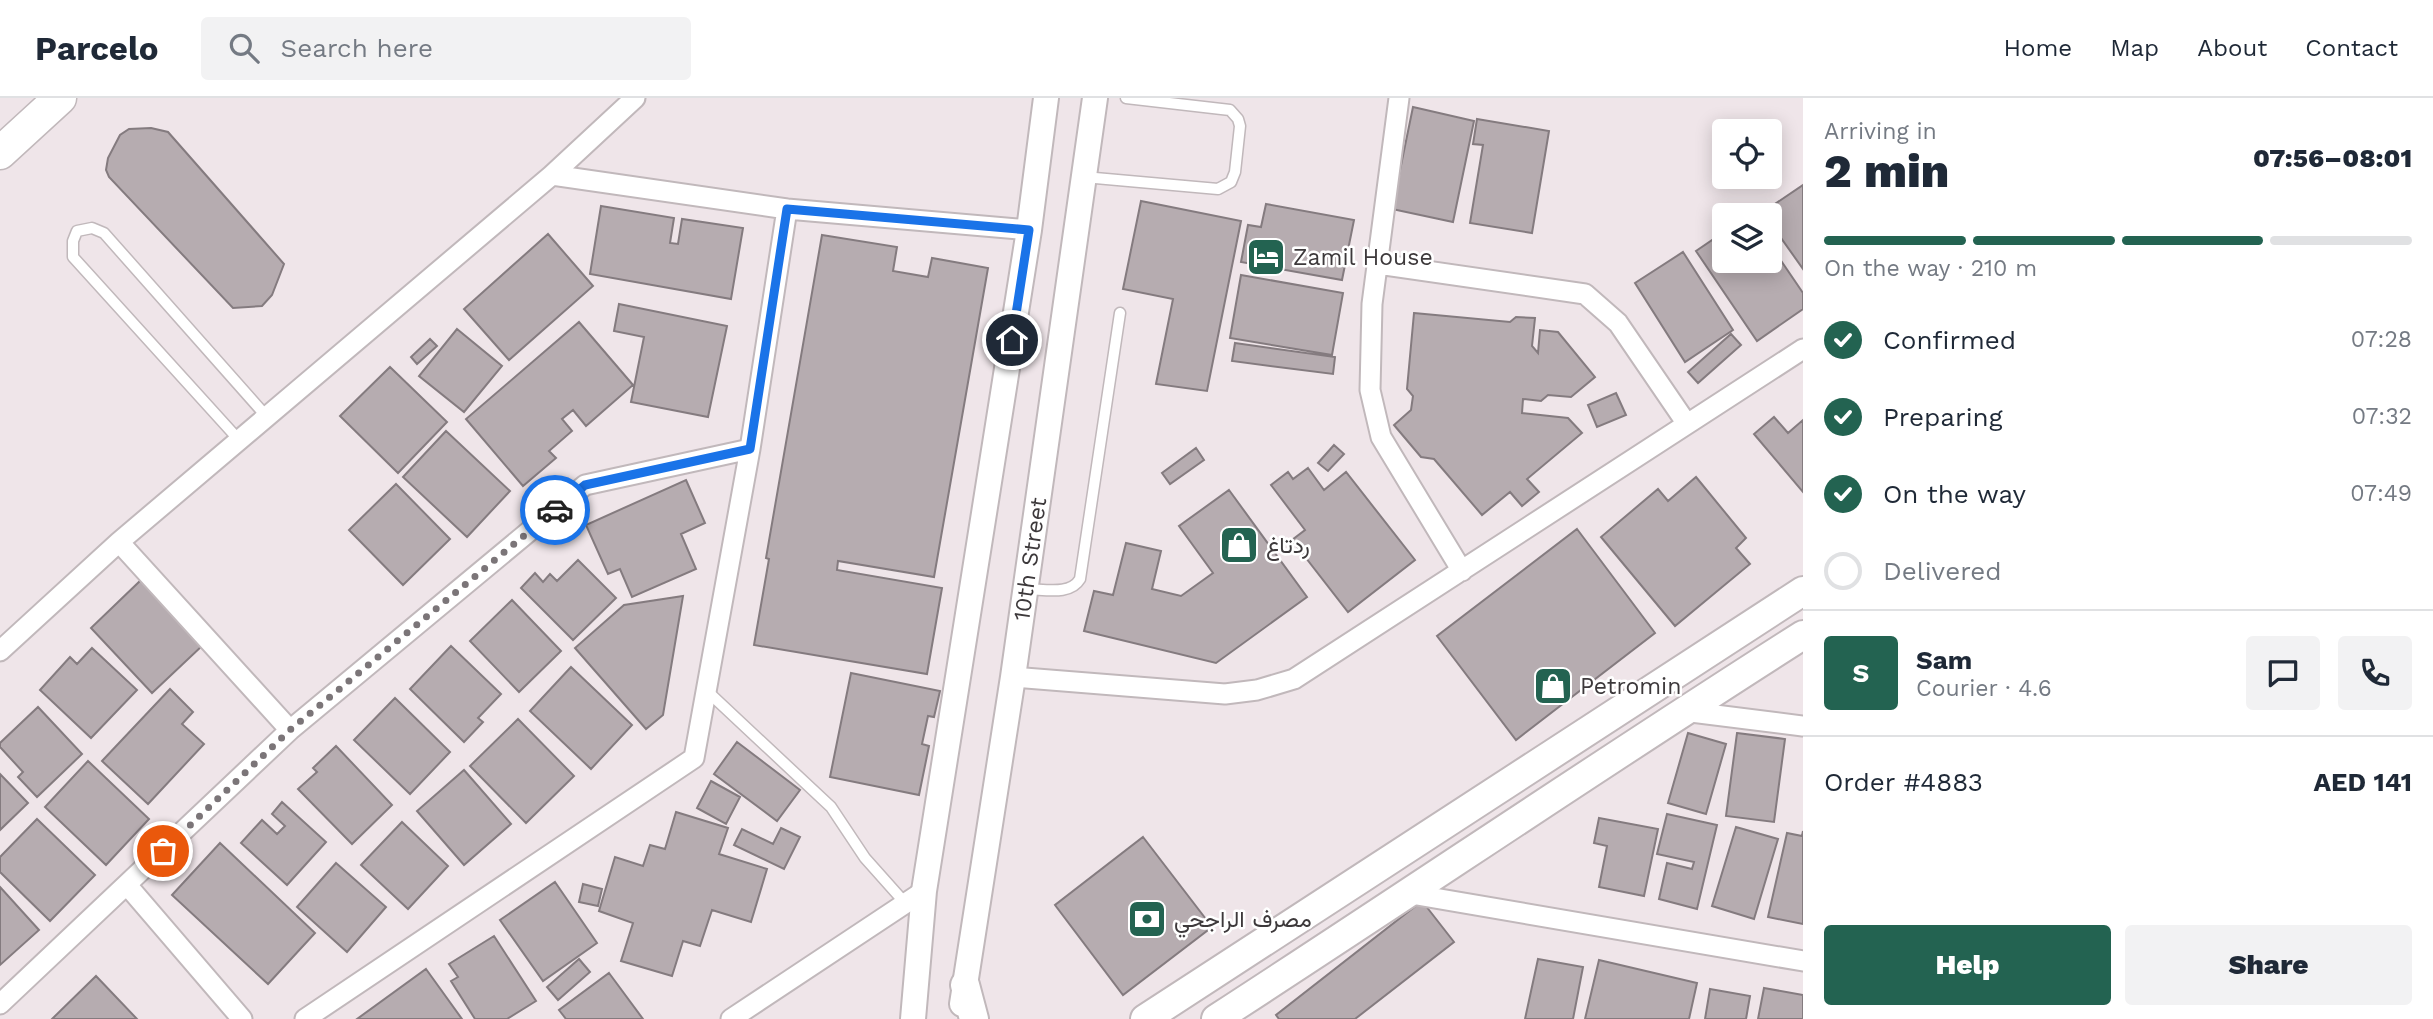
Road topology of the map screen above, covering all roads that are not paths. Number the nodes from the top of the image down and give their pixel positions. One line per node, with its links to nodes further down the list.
1 (32, 98): 8 (main road)
2 (60, 98): 9 (main road)
3 (635, 98): 10 (street)
4 (1046, 98): 13 (street)
5 (1095, 98): 11 (street, 10th Street)
6 (1126, 98): 11 (lane)
7 (1398, 98): 14 (street)
8 (0, 128)
9 (0, 153)
10 (552, 175): 12 (street); 17 (street)
11 (1084, 177): 23 (street, 10th Street)
12 (787, 209): 13 (street); 20 (street)
13 (1029, 230): 34 (street)
14 (1378, 264): 18 (street); 22 (street)
15 (1120, 313): 23 (lane)
16 (1803, 349): 18 (street)
17 (267, 416): 19 (street); 19 (lane)
18 (1687, 424): 22 (street)
19 (239, 440): 21 (street)
20 (750, 449): 28 (street); 31 (street)
21 (119, 542): 26 (street); 31 (street)
22 (1462, 571): 27 (street)
23 (1026, 589): 27 (street, 10th Street)
24 (1803, 591): 44 (main road)
25 (1803, 635): 29 (main road)
26 (0, 651)
27 (1013, 677): 36 (street, 10th Street)
28 (706, 690): 34 (lane); 39 (street)
29 (1683, 711): 30 (street); 33 (main road)
30 (1803, 726)
31 (290, 730): 32 (street)
32 (127, 885): 37 (street); 38 (street)
33 (1411, 894): 35 (street); 45 (main road)
34 (915, 898): 40 (street); 41 (street)
35 (1803, 961)
36 (965, 985): 42 (street, 10th Street); 43 (main road)
37 (0, 1004)
38 (242, 1019)
39 (305, 1019)
40 (731, 1019)
41 (913, 1019)
42 (960, 1019)
43 (974, 1019)
44 (1146, 1019)
45 (1216, 1019)

